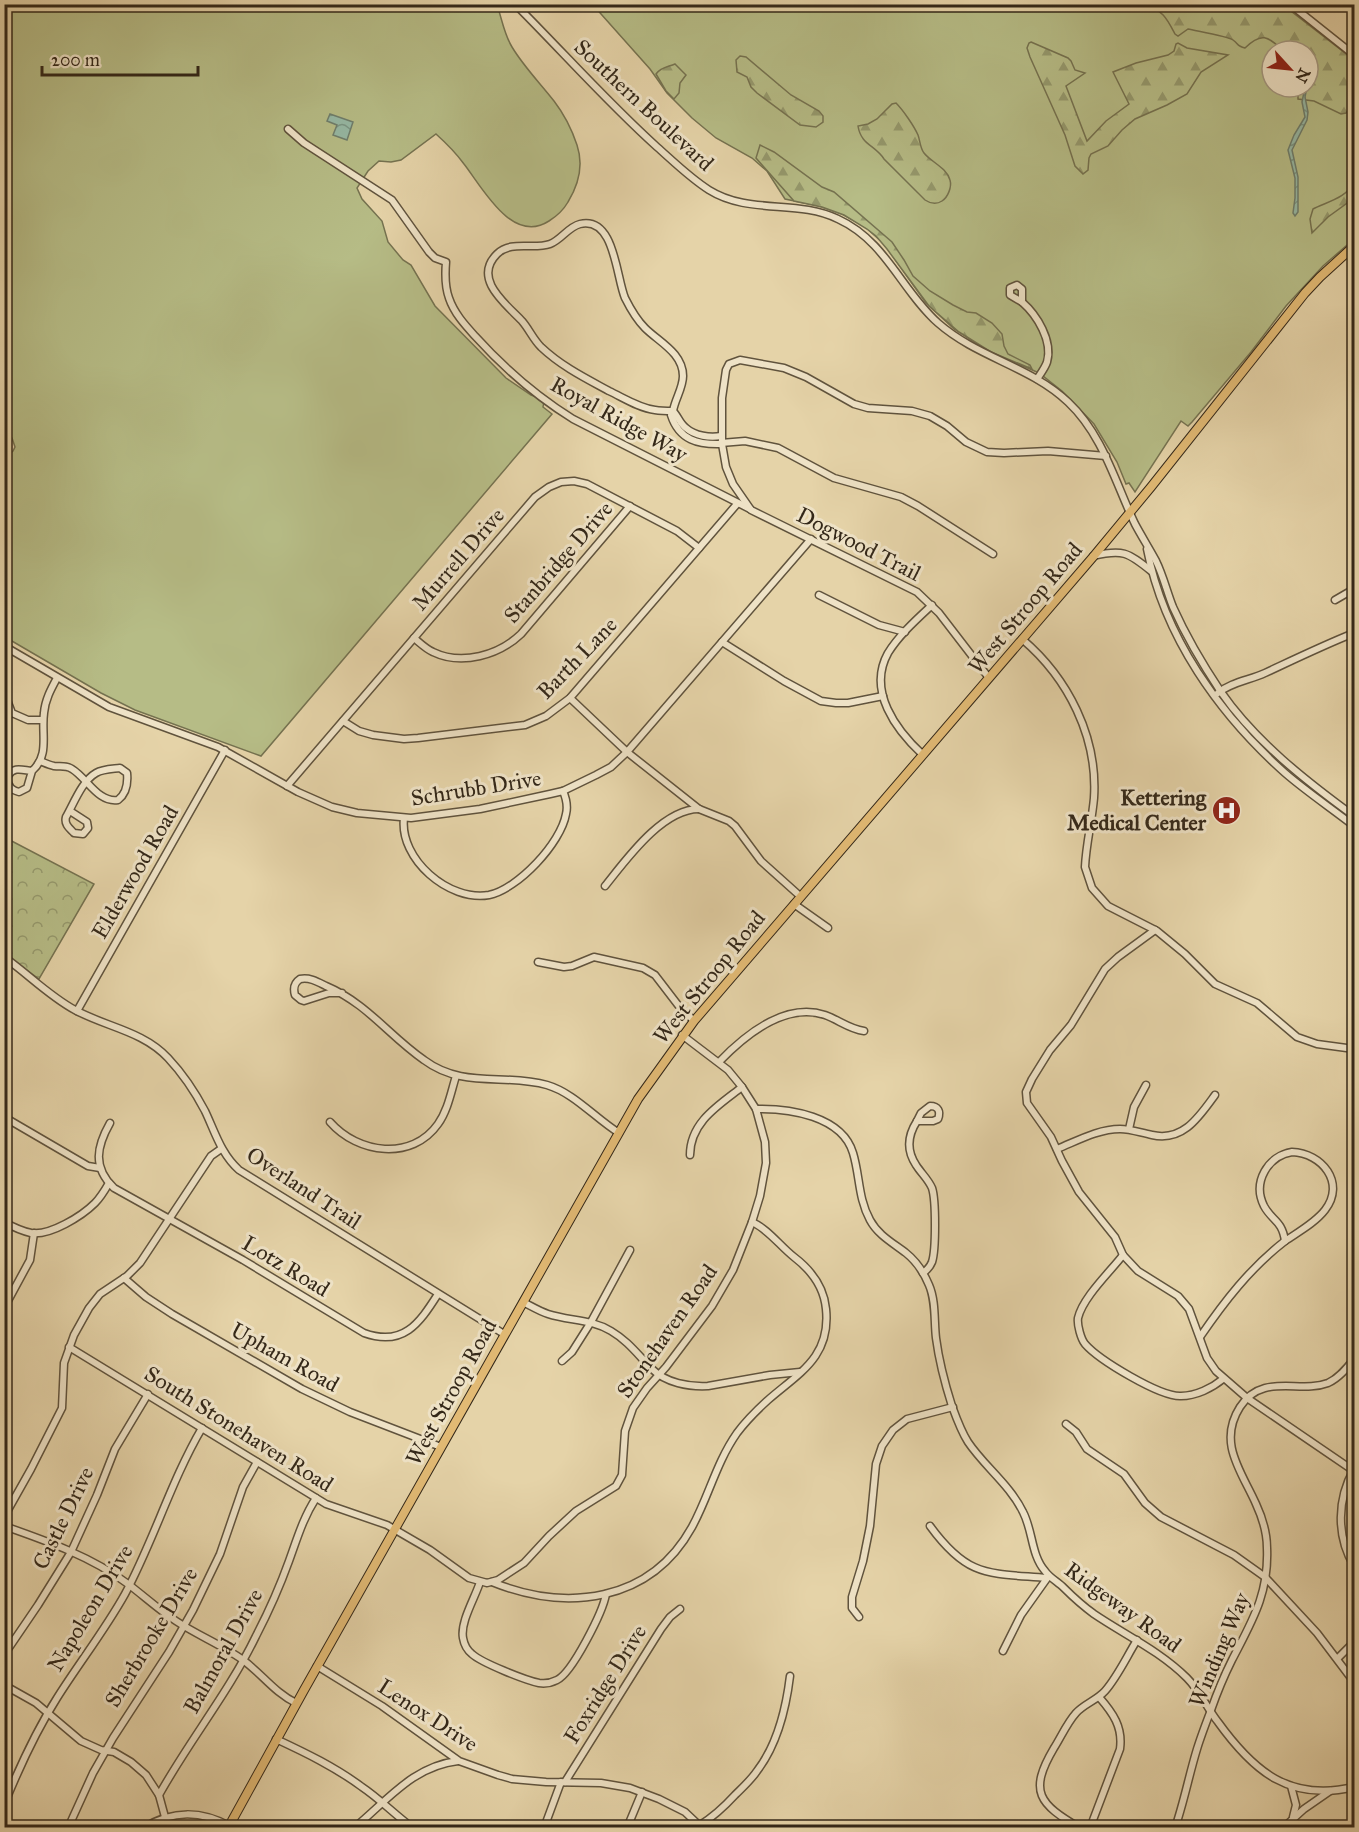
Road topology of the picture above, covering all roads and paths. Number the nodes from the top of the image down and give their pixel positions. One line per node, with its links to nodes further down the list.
1 (515, 4): 7 (street, Southern Boulevard)
2 (1290, 4): 3 (street)
3 (1354, 55)
4 (288, 129): 14 (street, Royal Ridge Way)
5 (1354, 246): 17 (main road, West Stroop Road)
6 (1022, 302): 7 (street)
7 (1037, 379): 13 (street, Southern Boulevard)
8 (674, 411): 8 (street, Royal Ridge Way); 9 (street, Royal Ridge Way)
9 (678, 424): 10 (street, Royal Ridge Way); 11 (street, Royal Ridge Way)
10 (697, 434): 11 (street); 12 (street, Royal Ridge Way)
11 (692, 441): 12 (street, Royal Ridge Way)
12 (718, 441): 13 (street, Dogwood Trail); 16 (street, Dogwood Trail); 21 (street)
13 (1106, 456): 17 (street, Southern Boulevard)
14 (737, 504): 16 (street); 20 (street, Barth Lane)
15 (630, 506): 20 (street, Murrell Drive); 30 (street, Stanbridge Drive); 30 (street, Murrell Drive)
16 (751, 510): 18 (street, Dogwood Trail)
17 (1130, 512): 19 (street, Southern Boulevard); 22 (main road, West Stroop Road)
18 (811, 539): 27 (street, Dogwood Trail); 32 (street, Schrubb Drive)
19 (1146, 546): 23 (street, Southern Boulevard); 36 (street, Southern Boulevard)
20 (699, 548): 40 (street, Barth Lane)
21 (993, 554)
22 (1092, 556): 23 (street); 31 (main road, West Stroop Road)
23 (1151, 571): 39 (street, Southern Boulevard)
24 (1354, 589): 26 (street)
25 (819, 595): 28 (street)
26 (1335, 600)
27 (932, 604): 28 (street); 35 (street, Dogwood Trail)
28 (905, 632): 38 (street)
29 (1354, 633): 36 (street)
30 (414, 638): 44 (street, Murrell Drive)
31 (1022, 639): 35 (main road, West Stroop Road); 64 (street)
32 (722, 642): 38 (street); 46 (street, Schrubb Drive)
33 (4, 646): 34 (street, Schrubb Drive)
34 (57, 678): 43 (street); 45 (street, Schrubb Drive)
35 (989, 678): 47 (main road, West Stroop Road)
36 (1221, 691): 39 (street); 57 (street, Southern Boulevard)
37 (4, 692): 41 (street)
38 (883, 696): 47 (street)
39 (1214, 696): 59 (street, Southern Boulevard)
40 (570, 698): 44 (street, Barth Lane); 46 (street)
41 (11, 711): 42 (street); 43 (street)
42 (4, 715)
43 (43, 720): 48 (street)
44 (343, 721): 53 (street, Murrell Drive)
45 (225, 750): 53 (street, Schrubb Drive); 68 (street, Elderwood Road)
46 (627, 752): 54 (street, Schrubb Drive); 55 (street)
47 (923, 755): 61 (main road, West Stroop Road)
48 (40, 761): 50 (street); 51 (street)
49 (7, 771): 50 (street); 52 (street)
50 (32, 771): 52 (street)
51 (86, 782): 51 (street); 56 (street)
52 (6, 785)
53 (287, 786): 58 (street, Schrubb Drive)
54 (563, 791): 58 (street, Schrubb Drive); 58 (street)
55 (699, 809): 60 (street); 61 (street)
56 (70, 811)
57 (1354, 816)
58 (404, 818)
59 (1354, 826)
60 (605, 886)
61 (800, 896): 62 (main road, West Stroop Road)
62 (794, 904): 63 (street); 69 (main road, West Stroop Road)
63 (828, 928)
64 (1155, 930): 72 (street); 86 (street)
65 (4, 957): 68 (street, Overland Trail)
66 (537, 962): 69 (street)
67 (345, 994): 67 (street); 74 (street)
68 (77, 1011): 85 (street, Overland Trail)
69 (694, 1021): 71 (main road, West Stroop Road)
70 (864, 1030): 73 (street)
71 (682, 1035): 73 (street); 84 (main road, West Stroop Road)
72 (1354, 1049)
73 (719, 1062): 76 (street)
74 (456, 1076): 81 (street); 84 (street)
75 (1146, 1085): 83 (street)
76 (742, 1087): 78 (street); 87 (street)
77 (1215, 1095): 83 (street)
78 (756, 1109): 92 (street, Stonehaven Road); 97 (street, Ridgeway Road)
79 (4, 1117): 88 (street)
80 (917, 1121): 97 (street)
81 (330, 1122)
82 (110, 1123): 88 (street)
83 (1129, 1129): 86 (street)
84 (619, 1133): 100 (main road, West Stroop Road)
85 (221, 1149): 90 (street); 99 (street, Overland Trail)
86 (1057, 1149): 96 (street)
87 (690, 1155)
88 (100, 1168): 89 (street)
89 (109, 1183): 90 (street, Lotz Road); 93 (street)
90 (170, 1219): 98 (street); 99 (street, Lotz Road)
91 (4, 1222): 93 (street)
92 (752, 1222): 108 (street); 109 (street, Stonehaven Road)
93 (34, 1233): 101 (street)
94 (1285, 1241): 94 (street); 104 (street)
95 (630, 1250): 102 (street)
96 (1124, 1255): 104 (street); 110 (street)
97 (923, 1273): 113 (street, Ridgeway Road)
98 (124, 1278): 105 (street); 116 (street, Upham Road)
99 (438, 1294): 103 (street, Overland Trail)
100 (523, 1302): 102 (street); 103 (main road, West Stroop Road)
101 (4, 1308)
102 (591, 1322): 107 (street); 109 (street)
103 (504, 1335): 116 (main road, West Stroop Road)
104 (1200, 1337): 110 (street)
105 (69, 1347): 111 (street, South Stonehaven Road); 120 (street)
106 (1354, 1359): 112 (street)
107 (562, 1361)
108 (801, 1372): 109 (street); 131 (street)
109 (659, 1374): 129 (street, Stonehaven Road)
110 (1223, 1379): 112 (street)
111 (148, 1394): 115 (street, South Stonehaven Road); 124 (street, Castle Drive)
112 (1246, 1398): 118 (street); 127 (street, Winding Way)
113 (952, 1407): 126 (street, Ridgeway Road); 133 (street)
114 (1066, 1424): 127 (street)
115 (202, 1428): 117 (street, South Stonehaven Road); 130 (street, Napoleon Drive)
116 (441, 1447): 123 (main road, West Stroop Road)
117 (257, 1462): 119 (street, South Stonehaven Road); 134 (street, Sherbrooke Drive)
118 (1354, 1470): 125 (street)
119 (316, 1498): 123 (street, South Stonehaven Road); 140 (street, Balmoral Drive)
120 (4, 1517)
121 (4, 1526): 124 (street)
122 (930, 1526): 126 (street)
123 (395, 1529): 128 (street); 141 (main road, West Stroop Road)
124 (70, 1552): 130 (street); 138 (street, Castle Drive)
125 (1354, 1566)
126 (1048, 1577): 135 (street, Ridgeway Road); 137 (street)
127 (1265, 1578): 139 (street); 147 (street, Winding Way)
128 (480, 1582): 129 (street); 131 (street)
129 (492, 1582): 131 (street)
130 (129, 1585): 134 (street); 148 (street, Napoleon Drive)
131 (606, 1594)
132 (680, 1609): 152 (street, Foxridge Drive)
133 (859, 1617)
134 (184, 1626): 140 (street); 150 (street, Sherbrooke Drive)
135 (1137, 1640): 145 (street); 147 (street, Ridgeway Road)
136 (1354, 1642): 139 (street)
137 (1004, 1651)
138 (4, 1655)
139 (1338, 1658): 143 (street)
140 (243, 1660): 146 (street); 157 (street, Balmoral Drive)
141 (317, 1666): 146 (main road, West Stroop Road); 151 (street, Lenox Drive)
142 (790, 1676): 163 (street)
143 (1354, 1682)
144 (4, 1685): 148 (street)
145 (1099, 1697): 172 (street); 173 (street)
146 (296, 1703): 149 (main road, West Stroop Road)
147 (1211, 1711): 153 (street, Ridgeway Road); 174 (street, Winding Way)
148 (48, 1713): 150 (street); 159 (street, Napoleon Drive)
149 (276, 1739): 158 (street); 167 (main road, West Stroop Road)
150 (105, 1750): 157 (street); 165 (street, Sherbrooke Drive)
151 (459, 1761): 152 (street, Lenox Drive); 158 (street)
152 (563, 1782): 156 (street, Lenox Drive); 170 (street, Foxridge Drive)
153 (1291, 1786): 155 (street, Ridgeway Road); 161 (street)
154 (1354, 1787): 155 (street, Ridgeway Road)
155 (1330, 1791): 161 (street)
156 (642, 1792): 163 (street, Lenox Drive); 171 (street)
157 (159, 1796): 160 (street)
158 (382, 1802): 168 (street); 169 (street)
159 (4, 1805)
160 (165, 1817): 166 (street); 167 (street)
161 (1293, 1818): 175 (street)
162 (4, 1824): 164 (main road)
163 (701, 1826)
164 (18, 1827)
165 (68, 1827)
166 (143, 1827)
167 (229, 1827)
168 (354, 1827)
169 (413, 1827)
170 (544, 1827)
171 (627, 1827)
172 (1080, 1827)
173 (1090, 1827)
174 (1175, 1827)
175 (1283, 1827)

